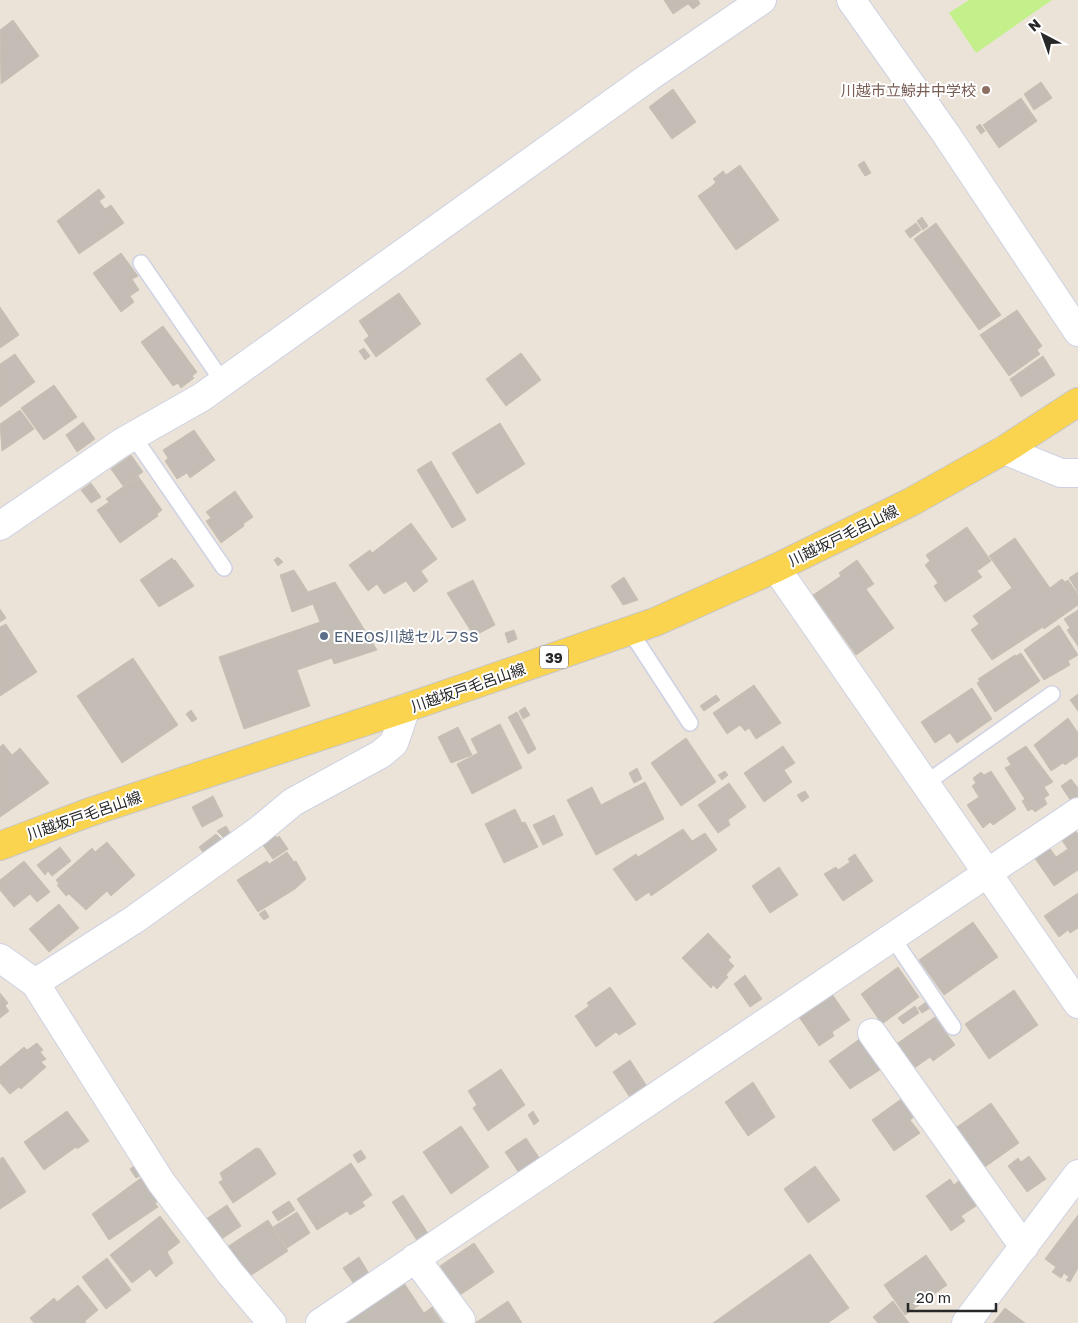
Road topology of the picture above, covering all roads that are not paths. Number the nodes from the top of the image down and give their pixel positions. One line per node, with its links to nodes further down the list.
1 (762, 0): 5 (street)
2 (850, 0): 4 (street)
3 (142, 263): 5 (lane)
4 (1078, 332)
5 (223, 382): 7 (street)
6 (1078, 402): 8 (main road, 川越坂戸毛呂山線 / 39)
7 (133, 436): 10 (street); 11 (lane)
8 (1004, 450): 9 (street); 12 (main road, 川越坂戸毛呂山線 / 39)
9 (1078, 472)
10 (0, 526)
11 (224, 568)
12 (776, 568): 13 (main road, 川越坂戸毛呂山線 / 39); 17 (street)
13 (630, 631): 15 (main road, 川越坂戸毛呂山線 / 39); 16 (lane)
14 (1052, 694): 17 (lane)
15 (406, 708): 19 (main road, 川越坂戸毛呂山線 / 39); 23 (street)
16 (690, 723)
17 (926, 783): 20 (street)
18 (1078, 812): 20 (street)
19 (0, 846)
20 (988, 872): 21 (street); 24 (street)
21 (892, 937): 25 (lane); 29 (street)
22 (0, 958): 23 (street)
23 (35, 983): 31 (street)
24 (1078, 1004)
25 (953, 1027)
26 (872, 1033): 28 (street)
27 (1078, 1174): 28 (street)
28 (1024, 1247): 33 (street)
29 (415, 1258): 30 (street); 32 (street)
30 (461, 1320)
31 (272, 1323)
32 (320, 1323)
33 (966, 1323)

